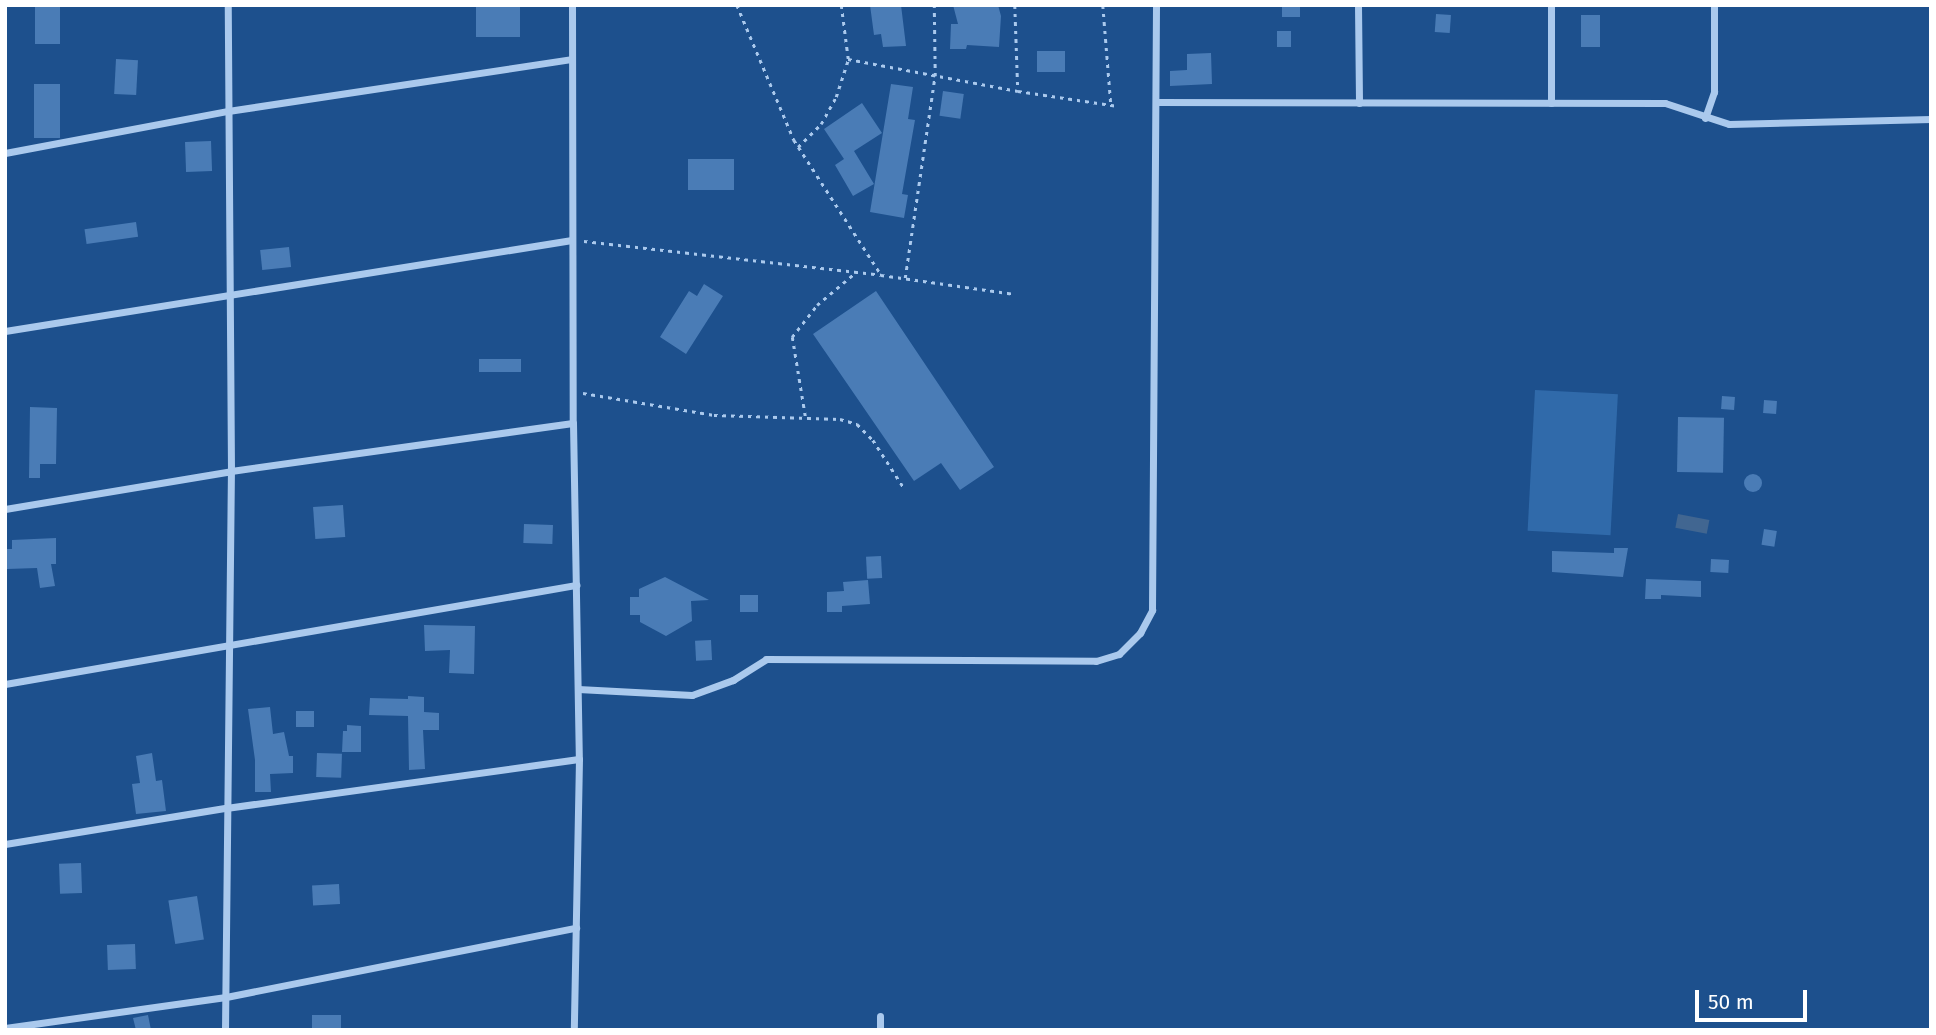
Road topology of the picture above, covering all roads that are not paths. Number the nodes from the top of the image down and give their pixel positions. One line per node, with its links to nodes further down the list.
1 (228, 5): 11 (street)
2 (572, 5): 7 (street)
3 (1156, 5): 8 (street)
4 (1358, 5): 9 (street)
5 (1551, 5): 10 (street)
6 (1714, 5): 12 (street)
7 (571, 59): 11 (street); 15 (street)
8 (1157, 102): 9 (street); 24 (street)
9 (1359, 103): 10 (street)
10 (1551, 103): 12 (street)
11 (228, 111): 14 (street); 16 (street)
12 (1705, 118): 13 (street)
13 (1931, 119)
14 (5, 153)
15 (572, 240): 16 (street); 18 (street)
16 (228, 294): 17 (street); 19 (street)
17 (5, 331)
18 (573, 423): 19 (street); 21 (street)
19 (231, 471): 20 (street); 22 (street)
20 (5, 509)
21 (576, 585): 22 (street); 24 (street)
22 (228, 645): 23 (street); 26 (street)
23 (5, 684)
24 (578, 689): 25 (street)
25 (579, 759): 26 (street); 28 (street)
26 (226, 808): 27 (street); 29 (street)
27 (5, 844)
28 (576, 928): 29 (street); 33 (street)
29 (226, 997): 31 (street); 32 (street)
30 (880, 1016): 34 (street)
31 (5, 1028)
32 (225, 1030)
33 (574, 1030)
34 (880, 1030)

